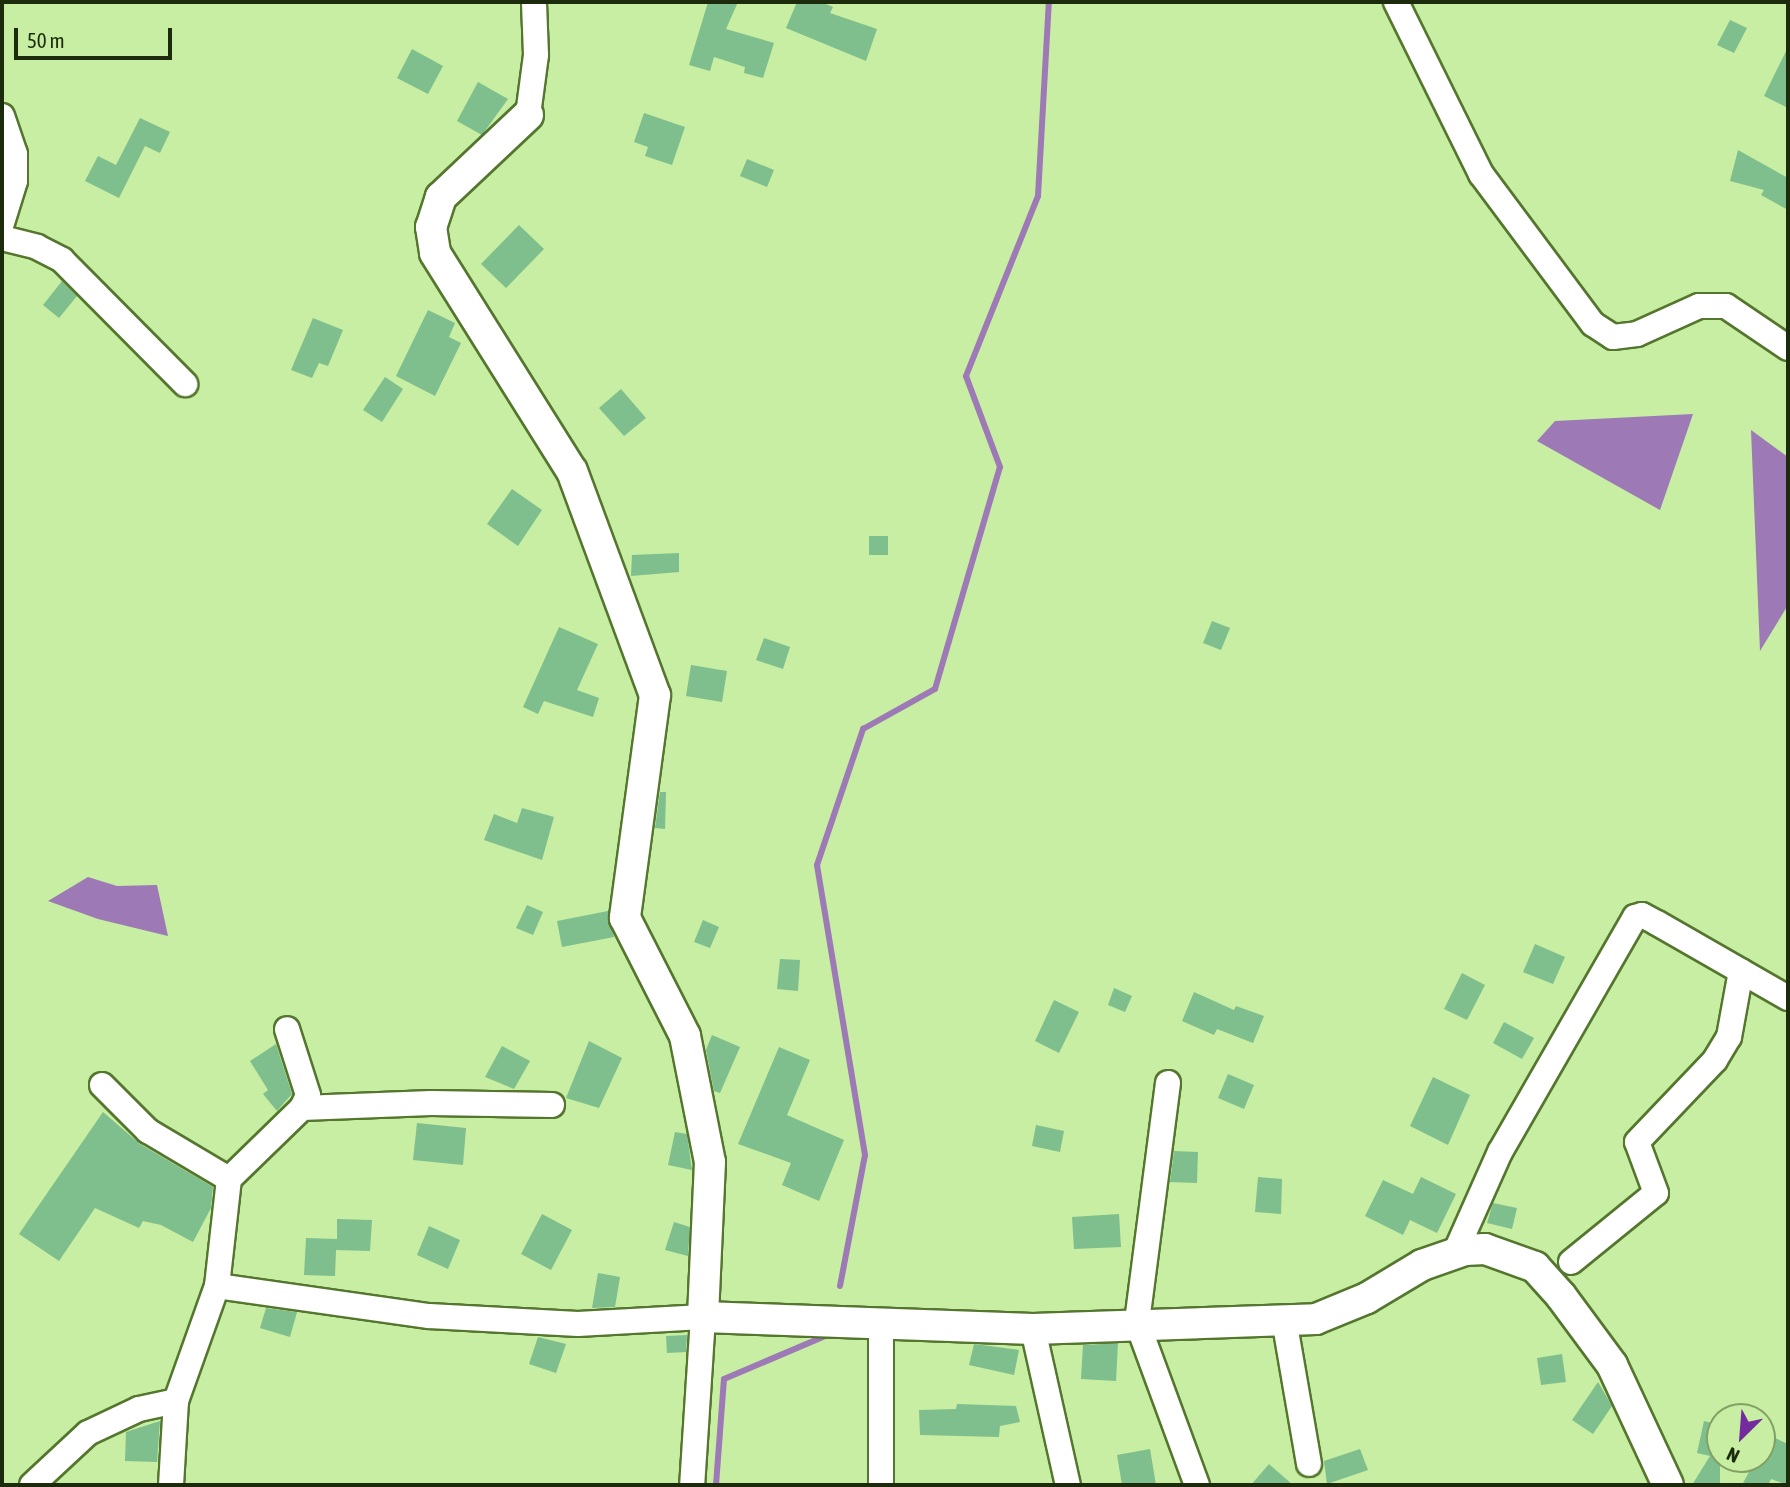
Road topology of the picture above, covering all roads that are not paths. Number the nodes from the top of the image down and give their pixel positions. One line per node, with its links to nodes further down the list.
1 (534, 2): 3 (street)
2 (1396, 2): 7 (street)
3 (528, 115): 20 (street)
4 (2, 116): 5 (street)
5 (2, 223)
6 (2, 239): 8 (street)
7 (1788, 348)
8 (185, 384)
9 (1741, 971): 10 (street); 17 (street); 18 (street)
10 (1788, 998)
11 (287, 1029): 15 (street)
12 (1168, 1083): 22 (street)
13 (102, 1085): 16 (street)
14 (552, 1105): 15 (street)
15 (302, 1108): 16 (street)
16 (229, 1179): 19 (street)
17 (1455, 1254): 21 (street); 33 (street)
18 (1571, 1262)
19 (217, 1286): 20 (street); 25 (street)
20 (703, 1317): 23 (street); 29 (street)
21 (1284, 1319): 22 (street); 26 (street)
22 (1137, 1322): 24 (street); 32 (street)
23 (881, 1323): 24 (street); 30 (street)
24 (1033, 1329): 31 (street)
25 (176, 1401): 27 (street); 28 (street)
26 (1309, 1464)
27 (32, 1485)
28 (171, 1485)
29 (692, 1485)
30 (881, 1485)
31 (1068, 1485)
32 (1196, 1485)
33 (1668, 1485)

